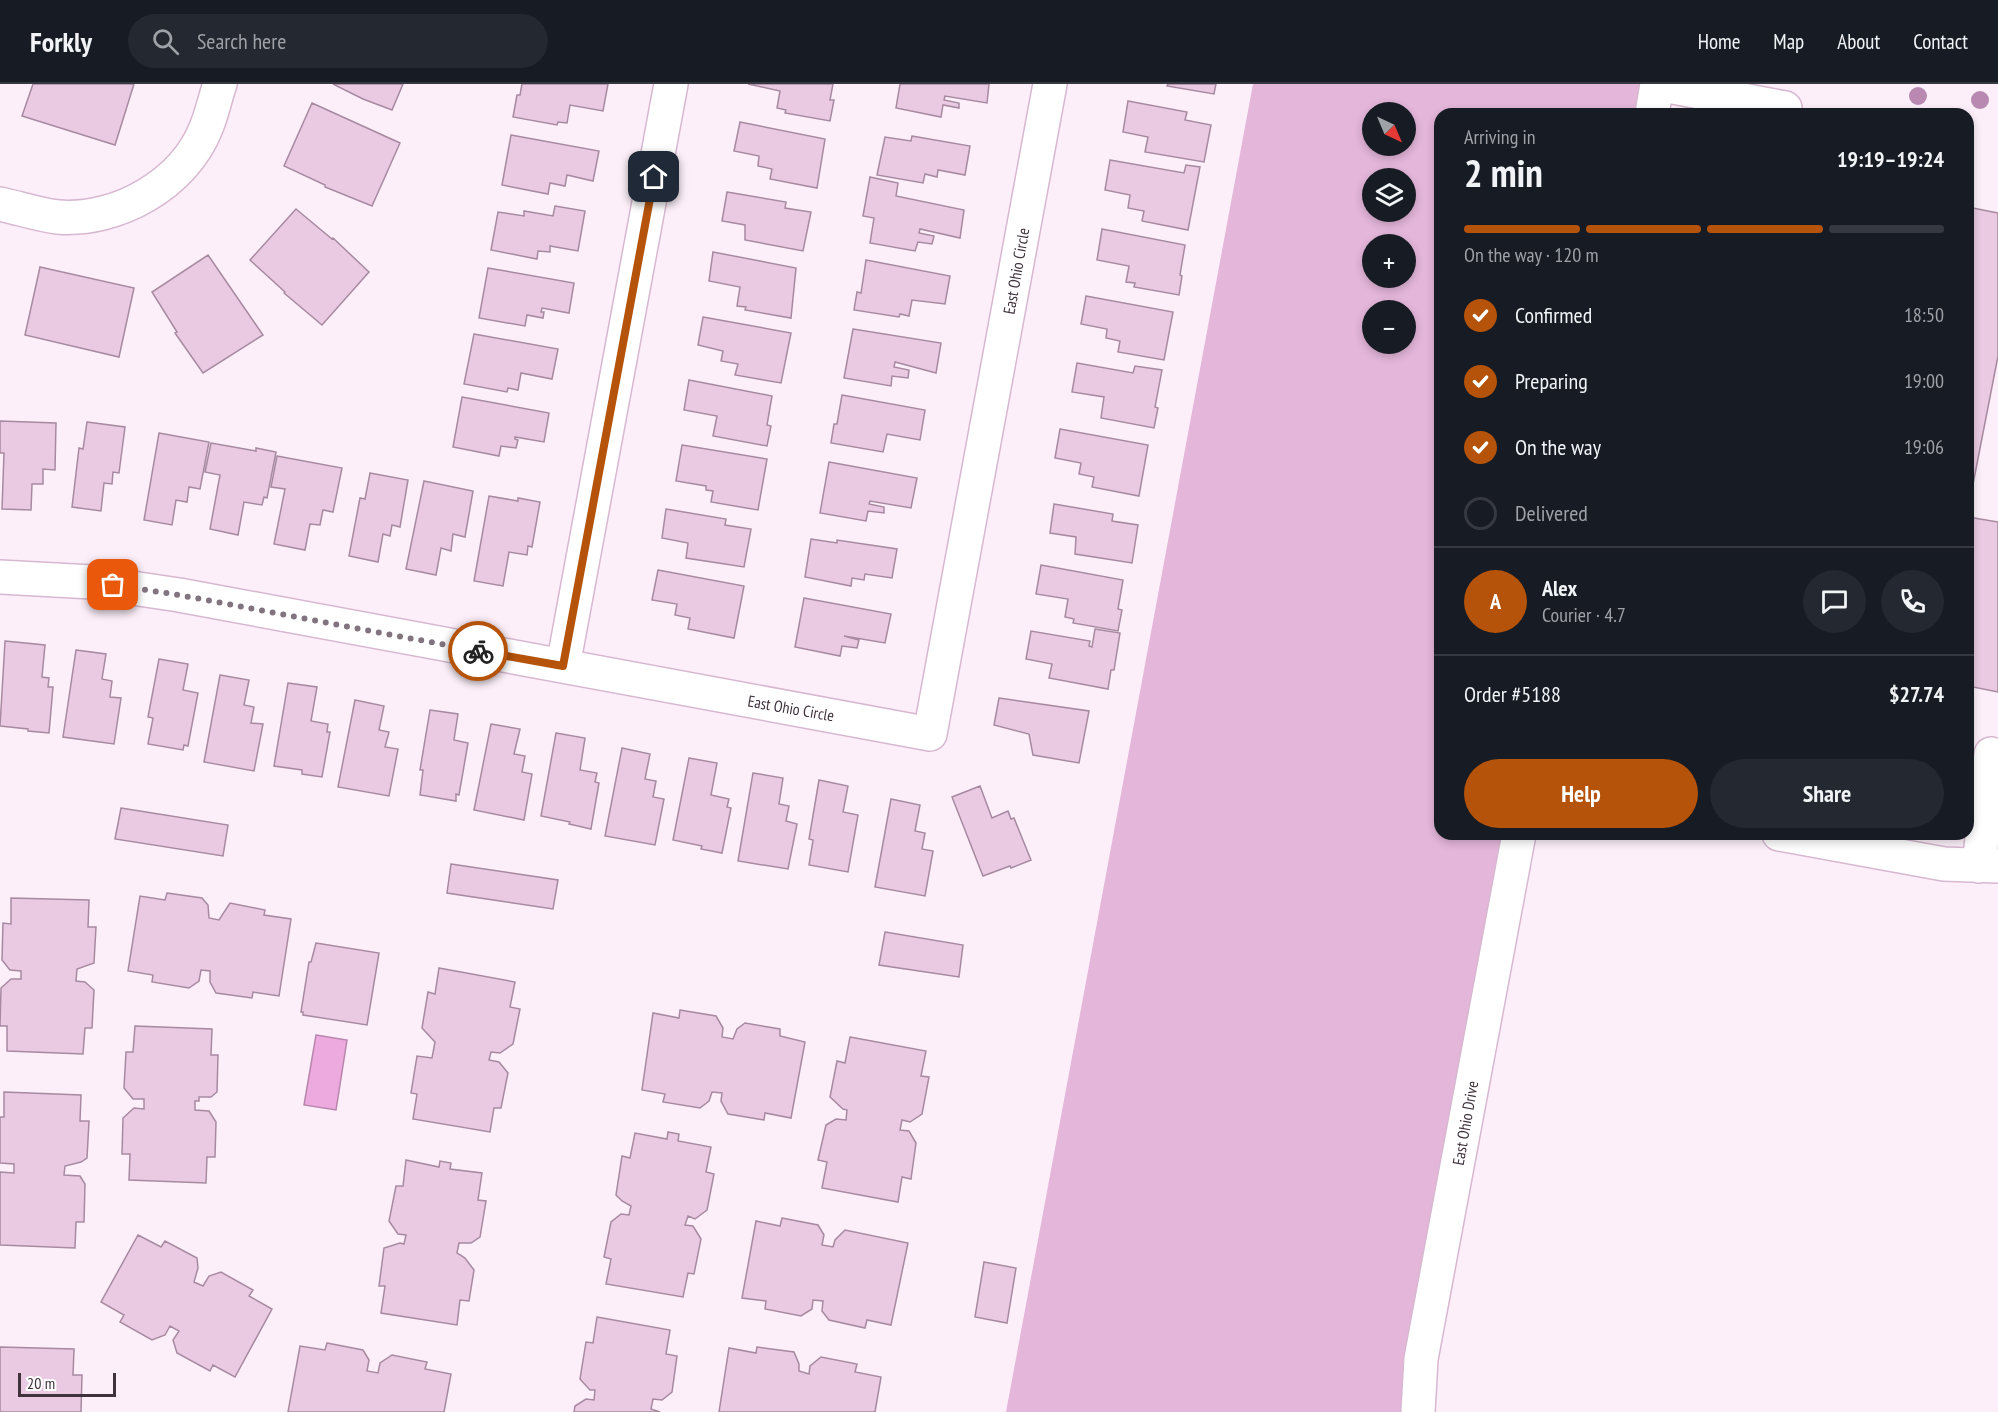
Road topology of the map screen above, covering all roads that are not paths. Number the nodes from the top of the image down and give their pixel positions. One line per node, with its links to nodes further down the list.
1 (220, 84): 7 (street)
2 (671, 84): 9 (street)
3 (1050, 84): 9 (street, East Ohio Circle)
4 (1658, 84): 5 (street); 6 (street)
5 (1653, 108)
6 (1785, 108)
7 (0, 204)
8 (0, 577): 9 (street, East Ohio Circle)
9 (563, 666)
10 (1991, 754): 13 (street)
11 (1518, 840): 14 (street, East Ohio Drive)
12 (1812, 840): 13 (street)
13 (1988, 866)
14 (1418, 1412)

